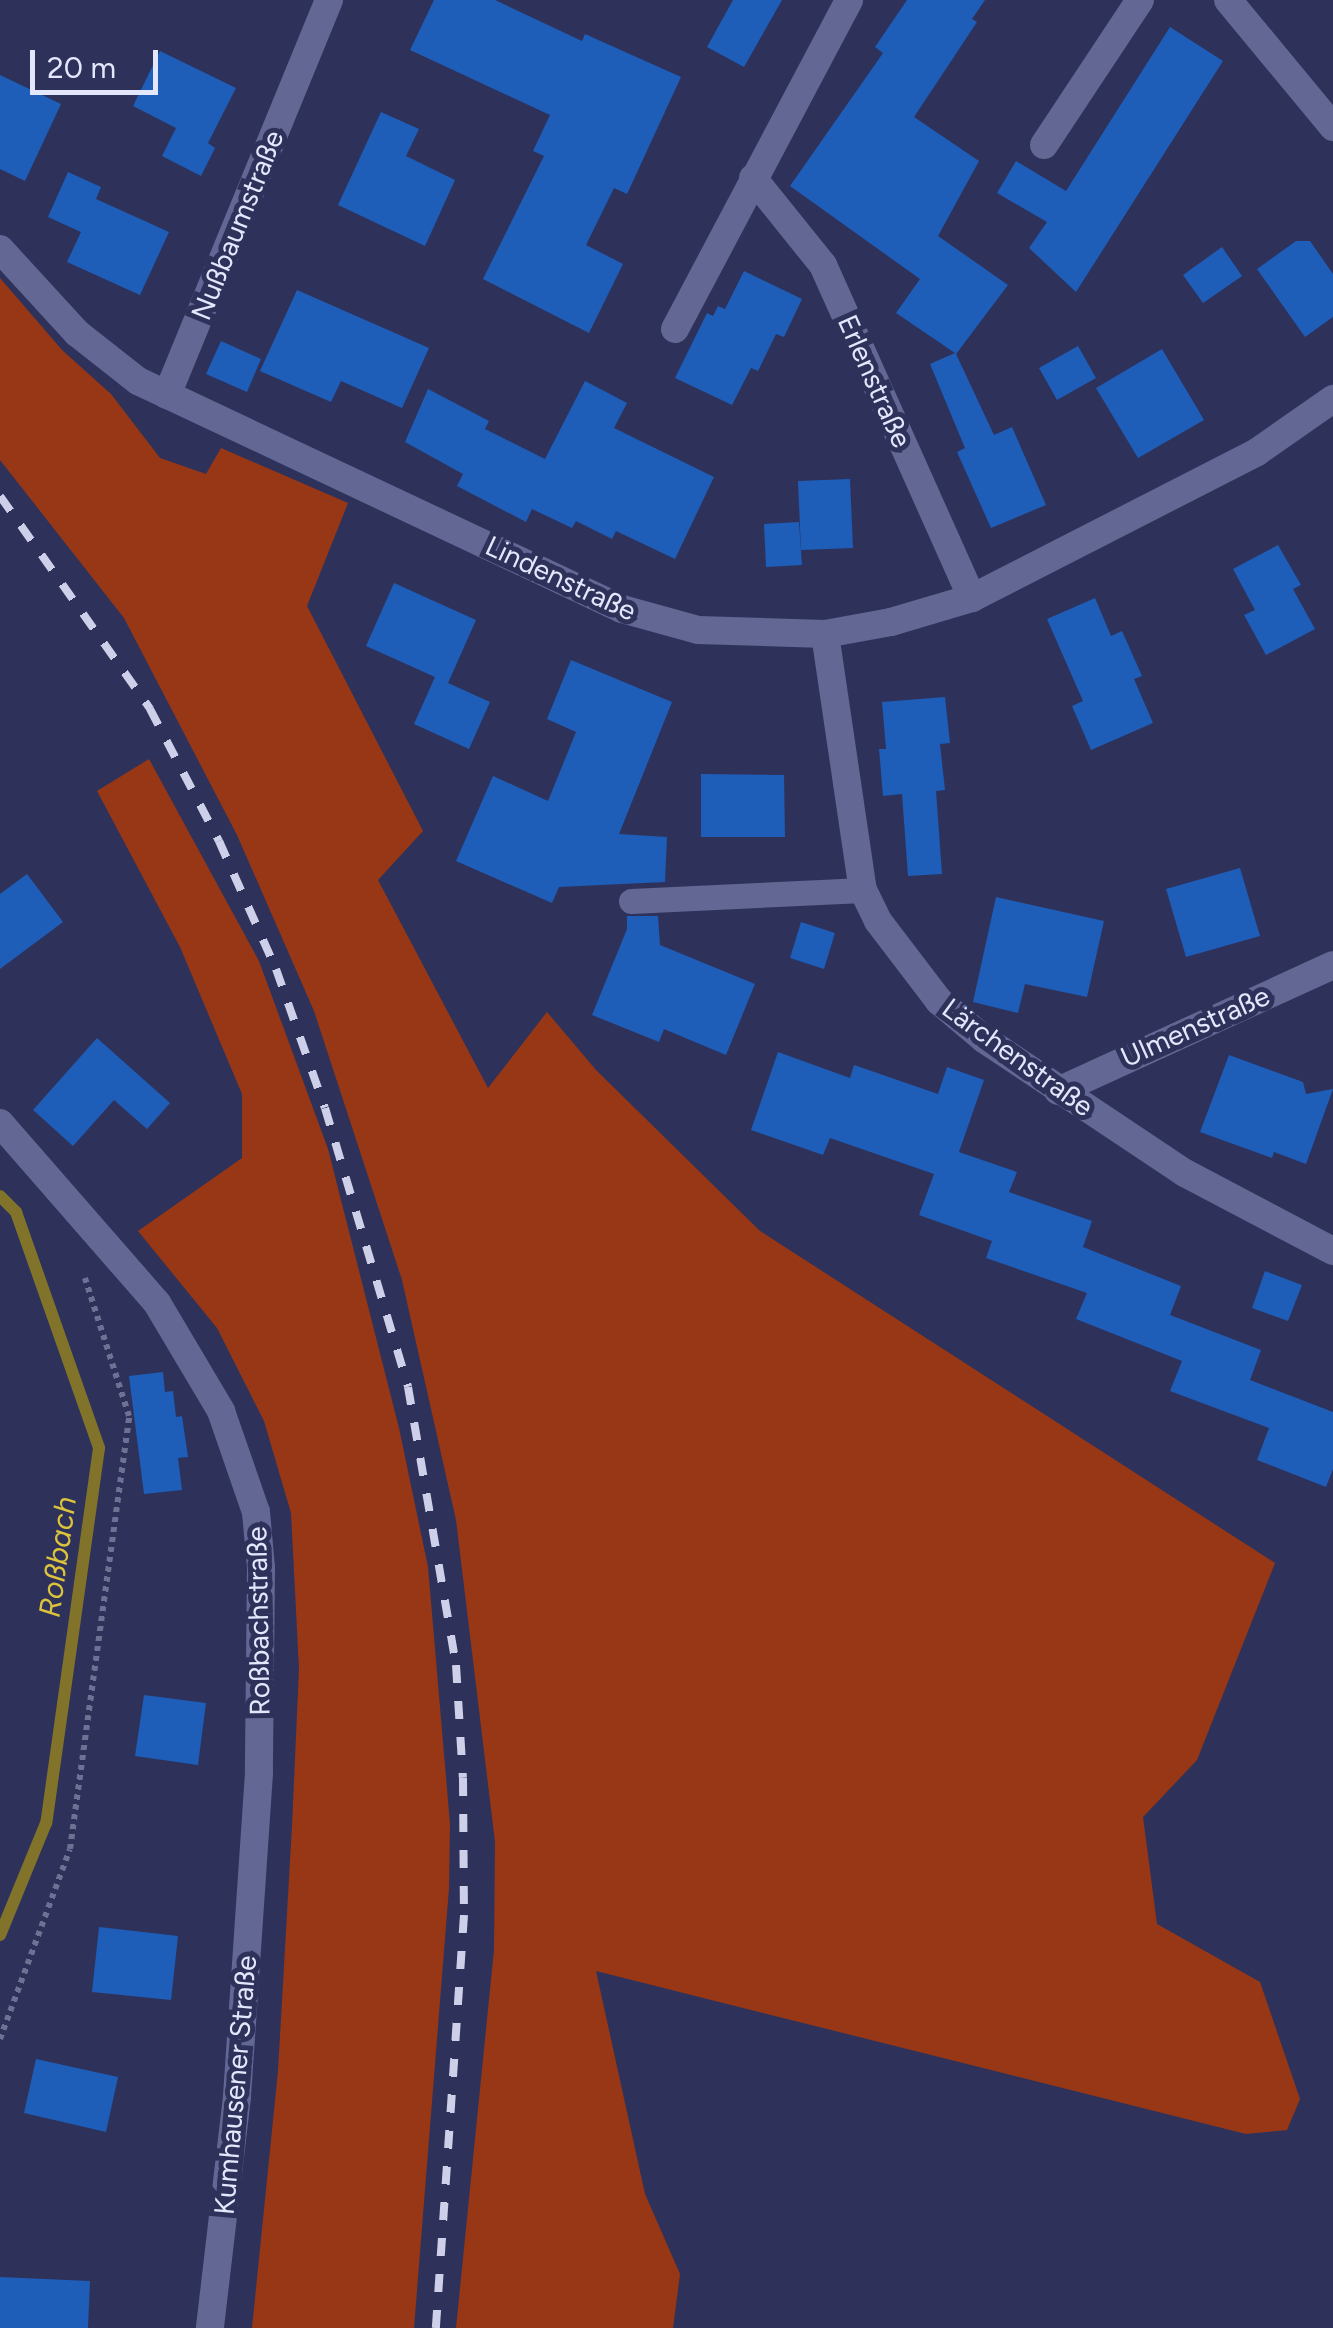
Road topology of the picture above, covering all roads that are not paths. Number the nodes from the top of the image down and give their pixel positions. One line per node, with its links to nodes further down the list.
1 (329, 0): 10 (street, Nußbaumstraße)
2 (849, 0): 7 (street)
3 (1140, 0): 6 (street)
4 (1228, 0): 5 (street)
5 (1333, 127)
6 (1044, 145)
7 (754, 178): 9 (street); 12 (street, Erlenstraße)
8 (0, 249): 10 (street, Lindenstraße)
9 (675, 329)
10 (167, 395): 13 (street, Lindenstraße)
11 (1333, 399): 12 (street, Lindenstraße)
12 (972, 598): 13 (street, Lindenstraße)
13 (825, 634): 14 (street, Lärchenstraße)
14 (863, 890): 15 (lane); 17 (street, Lärchenstraße)
15 (630, 901)
16 (1333, 965): 17 (street, Ulmenstraße)
17 (1058, 1091): 19 (street, Lärchenstraße)
18 (0, 1123): 20 (street, Roßbachstraße)
19 (1333, 1251)
20 (255, 1842): 21 (street, Kumhausener Straße)
21 (210, 2328)

